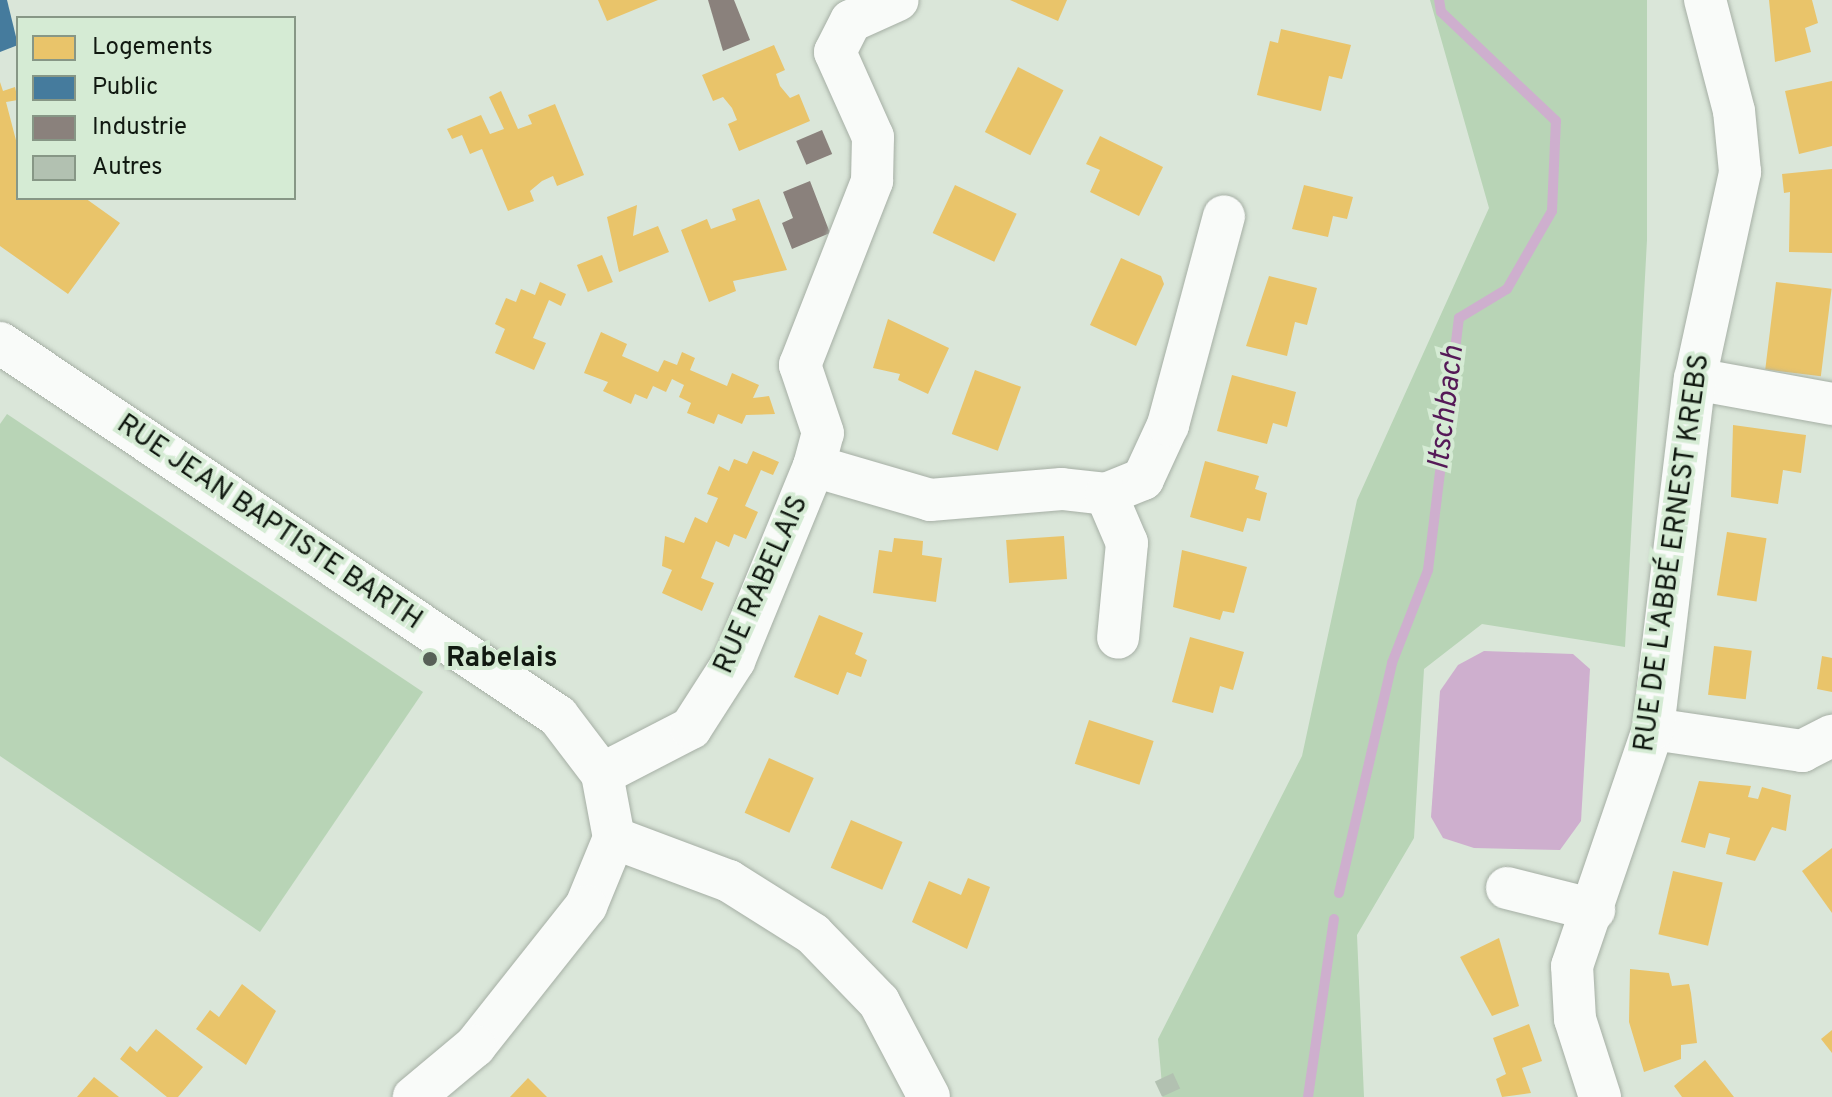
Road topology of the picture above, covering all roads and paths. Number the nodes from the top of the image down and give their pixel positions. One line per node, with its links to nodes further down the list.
1 (898, 0): 7 (street, RUE RABELAIS)
2 (1705, 0): 5 (street, RUE DE L'ABBÉ ERNEST KREBS)
3 (1224, 216): 8 (street)
4 (0, 343): 12 (street, RUE JEAN BAPTISTE BARTH)
5 (1695, 379): 6 (street); 10 (street, RUE DE L'ABBÉ ERNEST KREBS)
6 (1832, 404)
7 (814, 466): 8 (street); 12 (street, RUE RABELAIS)
8 (1106, 494): 9 (street)
9 (1118, 638)
10 (1653, 729): 11 (street); 15 (street, RUE DE L'ABBÉ ERNEST KREBS)
11 (1832, 736)
12 (602, 774): 13 (street)
13 (614, 838): 16 (street); 17 (street)
14 (1507, 888): 15 (street)
15 (1594, 910): 18 (street, RUE DE L'ABBÉ ERNEST KREBS)
16 (414, 1097)
17 (929, 1097)
18 (1600, 1097)

